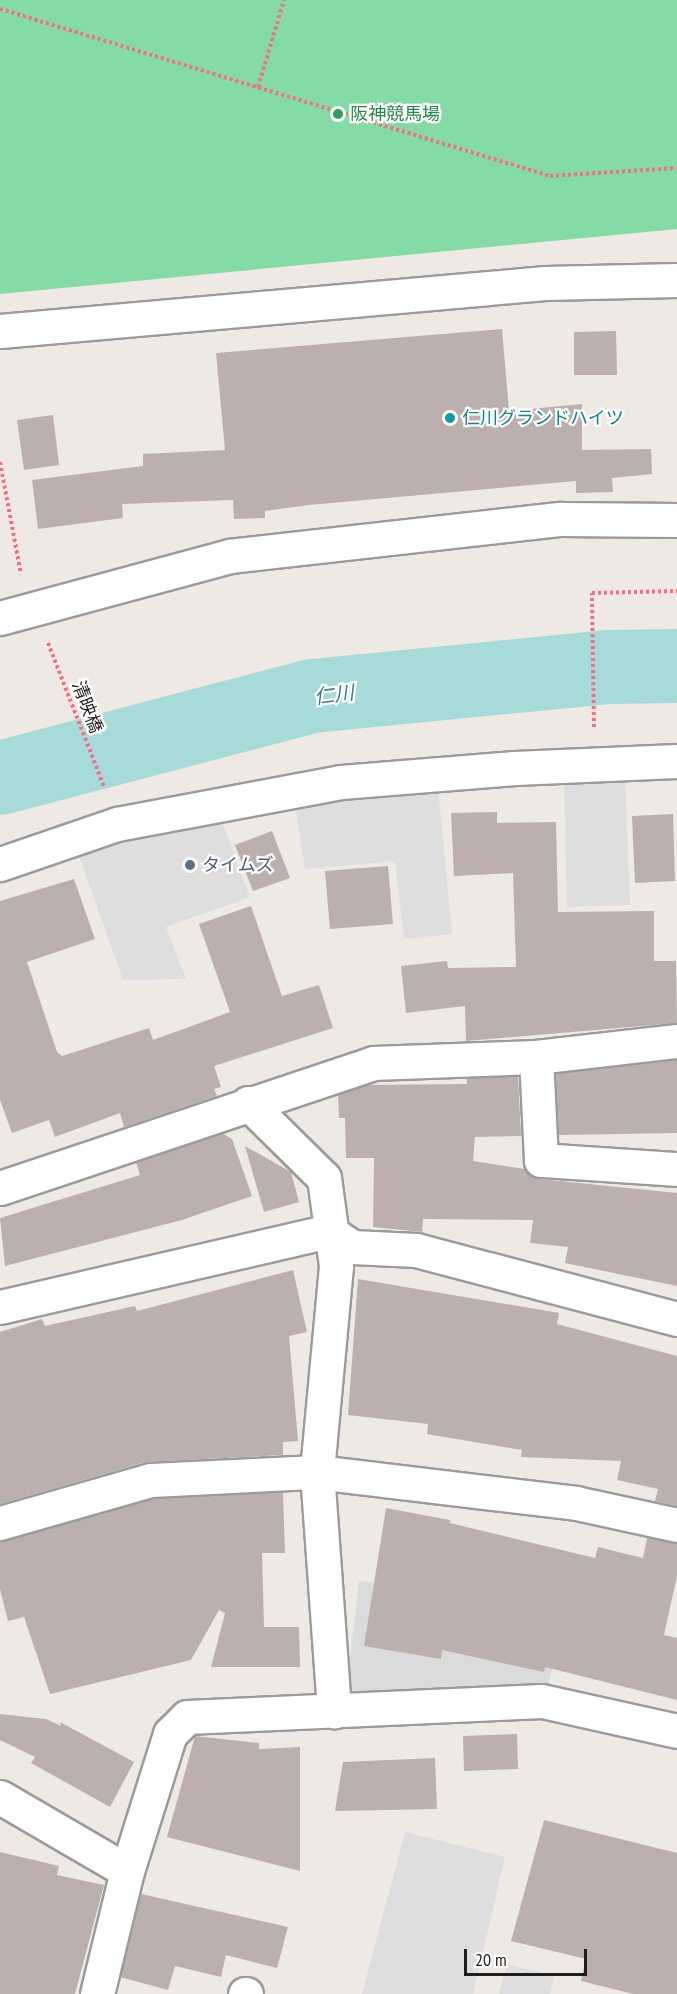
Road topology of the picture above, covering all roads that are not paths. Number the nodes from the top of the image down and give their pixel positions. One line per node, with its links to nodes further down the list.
1 (677, 279): 2 (street)
2 (0, 331)
3 (677, 520): 4 (street)
4 (14, 613)
5 (677, 761): 6 (street)
6 (0, 864)
7 (677, 1041): 8 (street)
8 (536, 1057): 9 (street); 10 (street)
9 (248, 1102): 11 (street); 12 (street)
10 (677, 1168)
11 (0, 1188)
12 (329, 1231): 13 (street); 14 (street); 15 (street)
13 (0, 1306)
14 (677, 1319)
15 (317, 1472): 16 (street); 17 (street); 18 (street)
16 (0, 1523)
17 (677, 1525)
18 (334, 1712): 19 (street); 21 (street)
19 (677, 1731)
20 (0, 1797): 21 (street)
21 (127, 1871): 22 (street)
22 (97, 1994)

